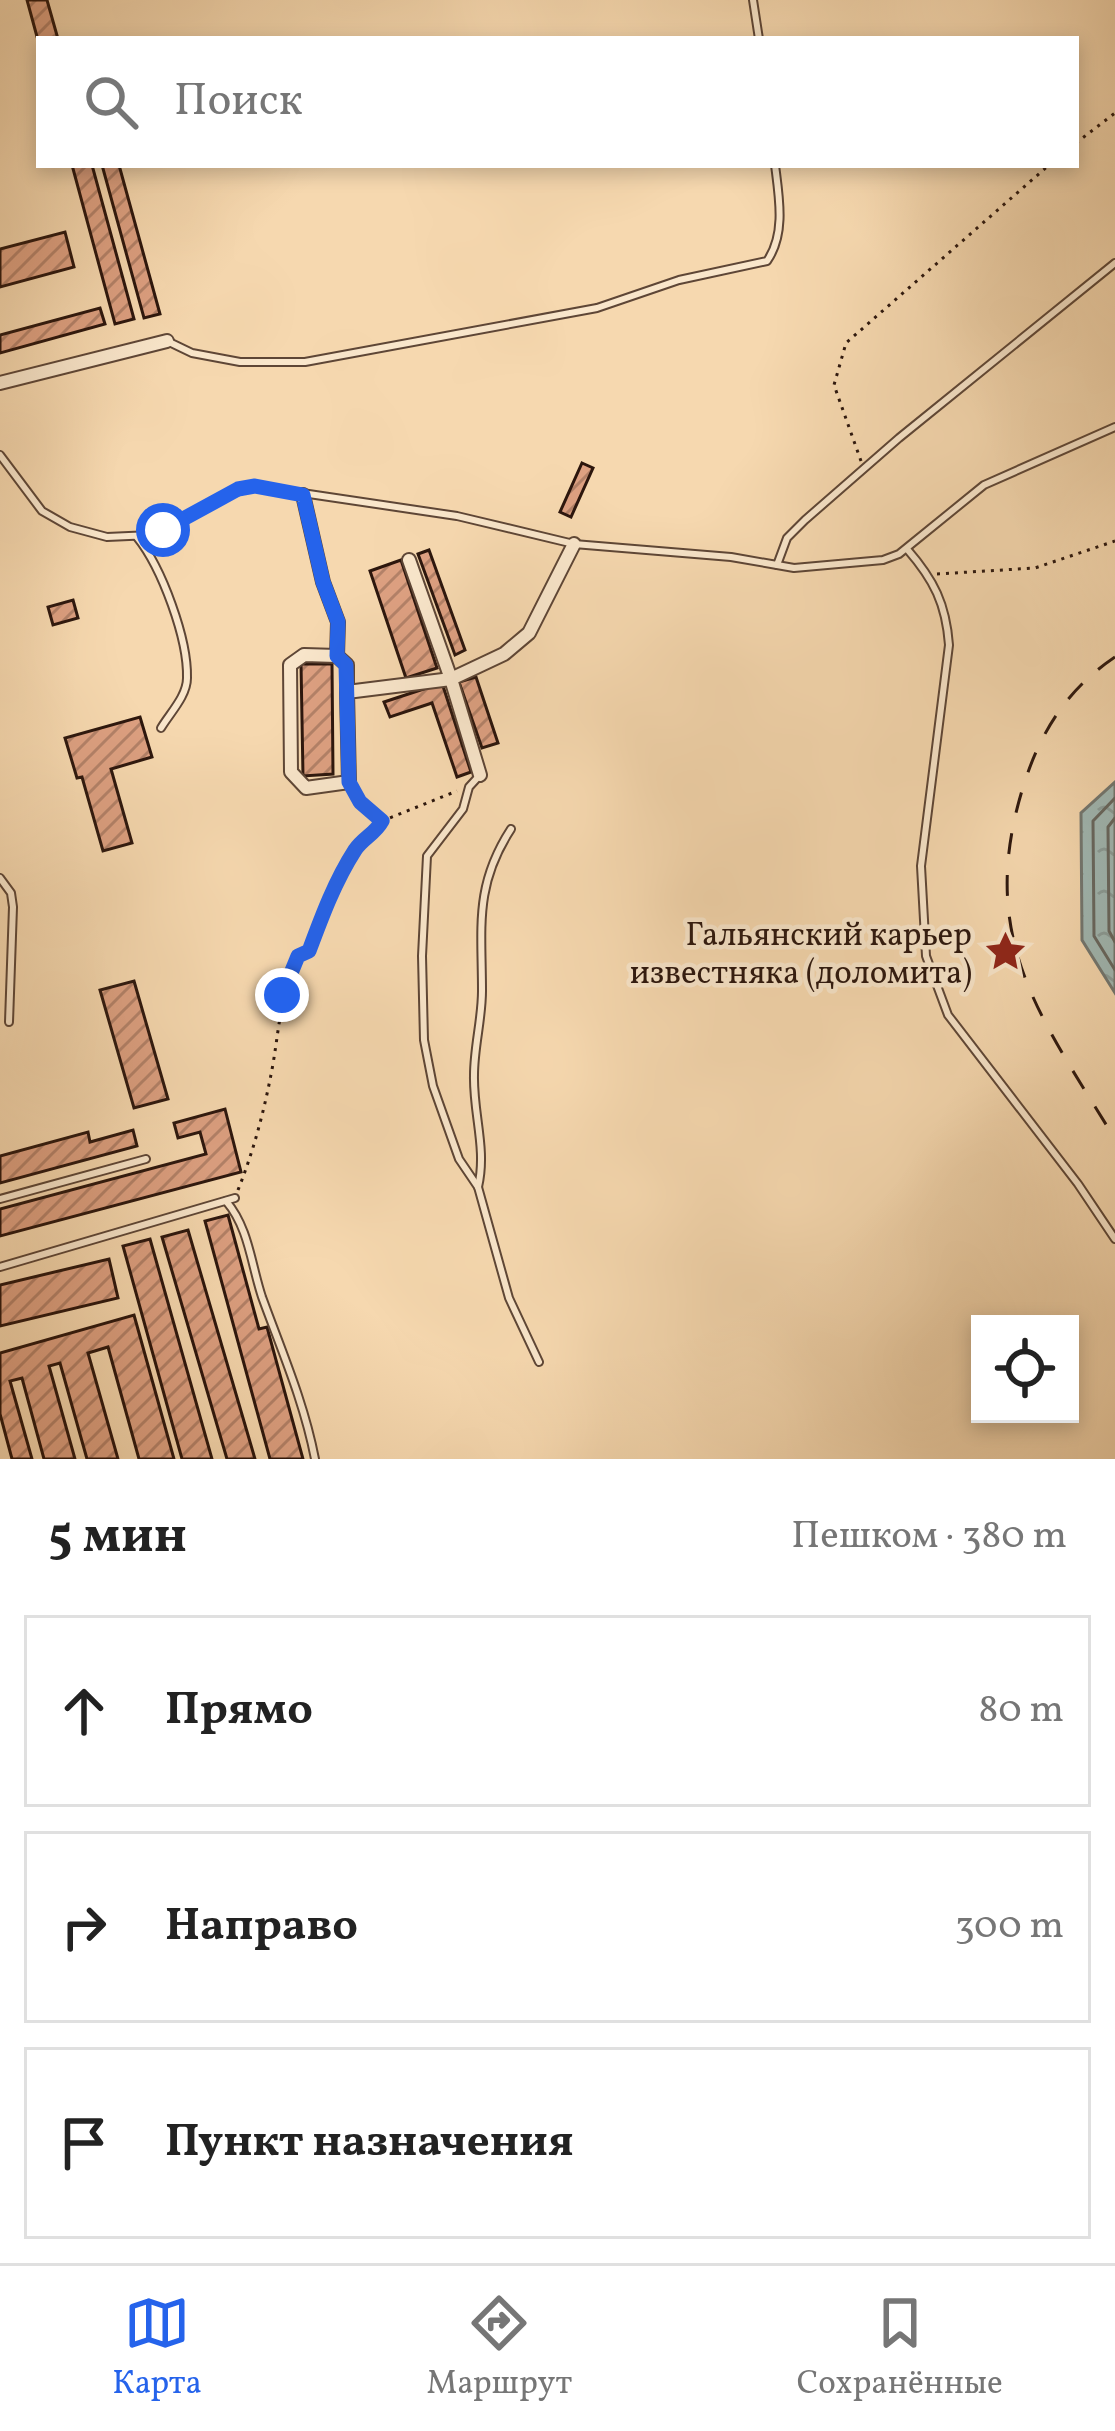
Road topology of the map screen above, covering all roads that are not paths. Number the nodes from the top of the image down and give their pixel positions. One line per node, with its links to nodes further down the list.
1 (753, 0): 2 (lane)
2 (759, 36)
3 (776, 168): 5 (lane)
4 (1115, 263): 14 (lane)
5 (167, 341): 6 (street)
6 (0, 383)
7 (1115, 427): 12 (lane)
8 (0, 455): 10 (lane)
9 (303, 495): 10 (lane); 11 (lane); 15 (street)
10 (137, 537): 18 (lane)
11 (574, 544): 14 (lane); 16 (street)
12 (908, 549): 14 (lane); 26 (lane)
13 (409, 560): 16 (street)
14 (777, 565)
15 (337, 656): 17 (street); 17 (street)
16 (451, 679): 17 (street); 19 (street)
17 (347, 692)
18 (161, 728)
19 (480, 776): 24 (lane)
20 (511, 829): 24 (lane)
21 (0, 878): 22 (lane)
22 (9, 1022)
23 (146, 1159): 25 (lane)
24 (478, 1187): 28 (lane)
25 (0, 1198)
26 (1115, 1239)
27 (0, 1267): 29 (lane)
28 (539, 1362)
29 (315, 1459)

